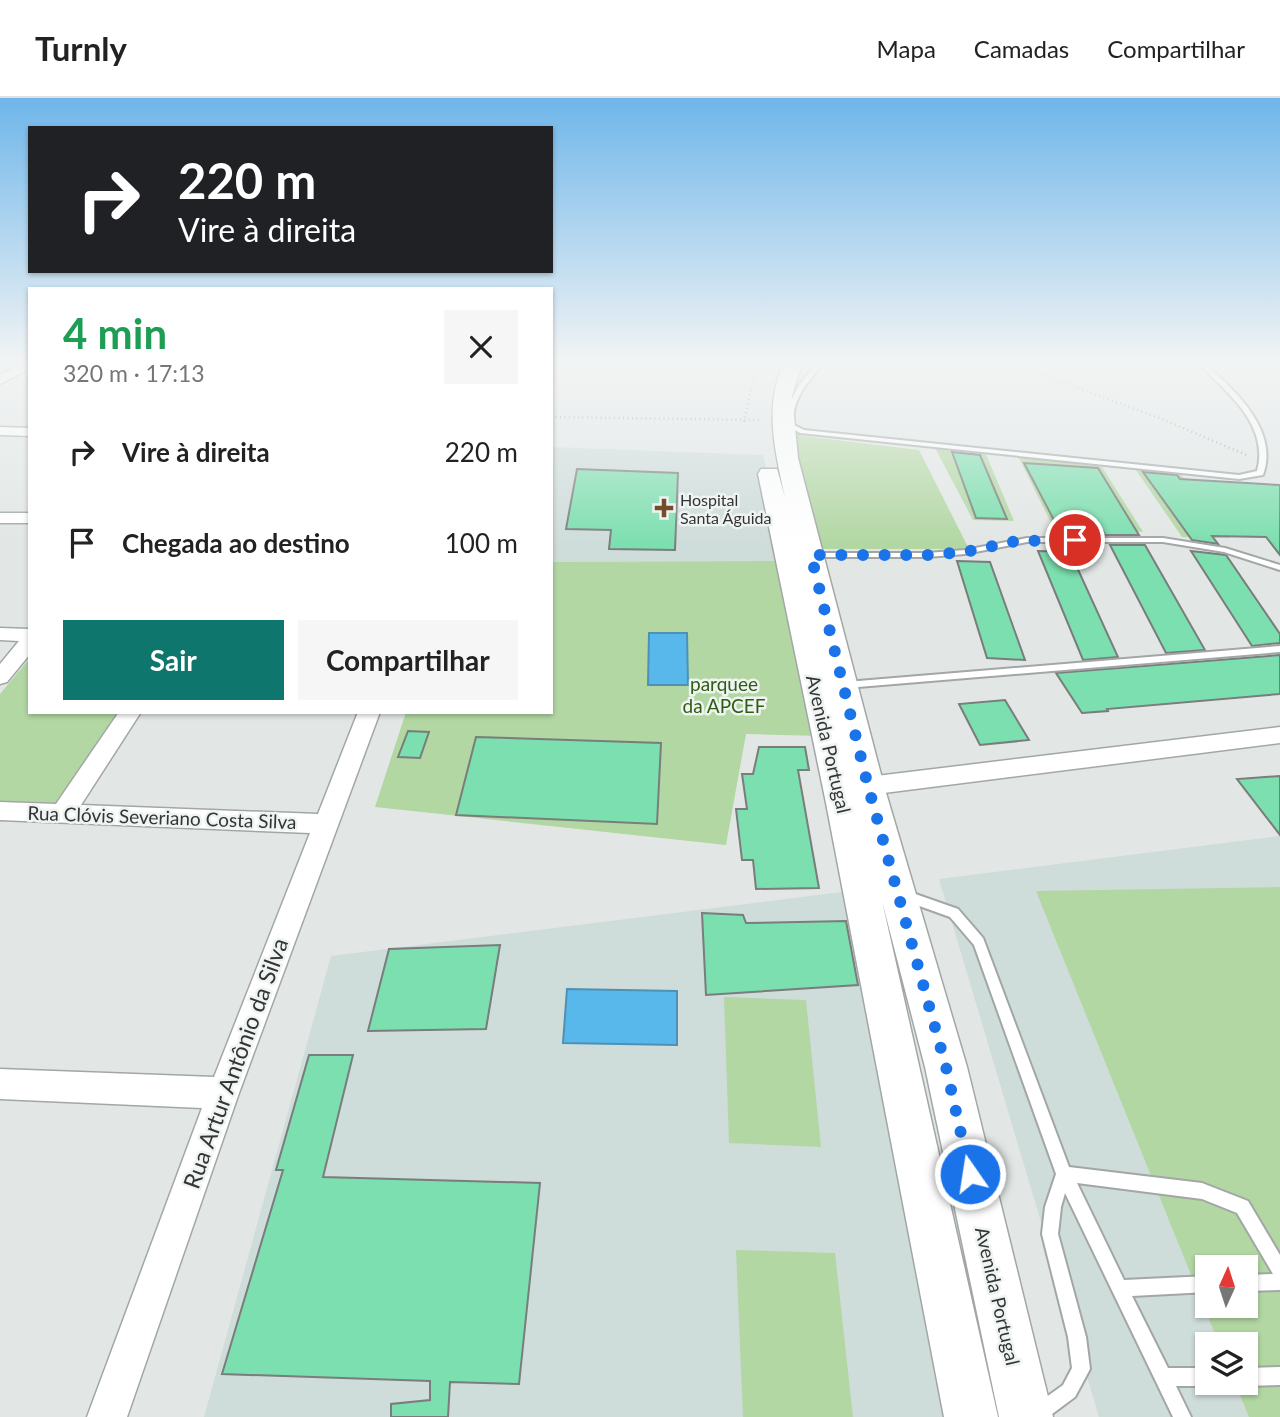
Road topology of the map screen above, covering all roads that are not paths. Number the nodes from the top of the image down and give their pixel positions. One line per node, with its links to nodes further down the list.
1 (752, 422): 38 (street, Avenida Portugal)
2 (782, 422): 9 (street, Avenida Portugal)
3 (791, 422): 4 (lane)
4 (1258, 422)
5 (0, 431): 6 (street)
6 (28, 432)
7 (28, 518): 8 (street)
8 (0, 519)
9 (811, 555): 10 (lane); 16 (street, Avenida Portugal)
10 (1280, 568)
11 (0, 634): 12 (street)
12 (28, 635)
13 (28, 643): 15 (street)
14 (1280, 649): 16 (lane)
15 (0, 677)
16 (843, 685): 20 (street, Avenida Portugal)
17 (129, 714): 22 (street)
18 (368, 714): 23 (street, Rua Artur Antônio da Silva)
19 (1280, 735): 20 (street)
20 (868, 786): 24 (street, Avenida Portugal)
21 (0, 810): 22 (street, Rua Clóvis Severiano Costa Silva)
22 (63, 813): 23 (street, Rua Clóvis Severiano Costa Silva)
23 (324, 824): 26 (street, Rua Artur Antônio da Silva)
24 (898, 893): 27 (lane); 39 (street, Avenida Portugal)
25 (0, 1084): 26 (street)
26 (223, 1093): 37 (street, Rua Artur Antônio da Silva)
27 (1065, 1174): 28 (lane); 32 (lane); 40 (lane)
28 (1280, 1270)
29 (1280, 1282): 30 (lane)
30 (1258, 1283)
31 (1195, 1285): 32 (lane)
32 (1121, 1288): 34 (lane)
33 (1280, 1376): 36 (lane)
34 (1163, 1377): 35 (lane); 41 (lane)
35 (1195, 1377)
36 (1258, 1377)
37 (107, 1417)
38 (971, 1417)
39 (1026, 1417)
40 (1034, 1417)
41 (1182, 1417)

